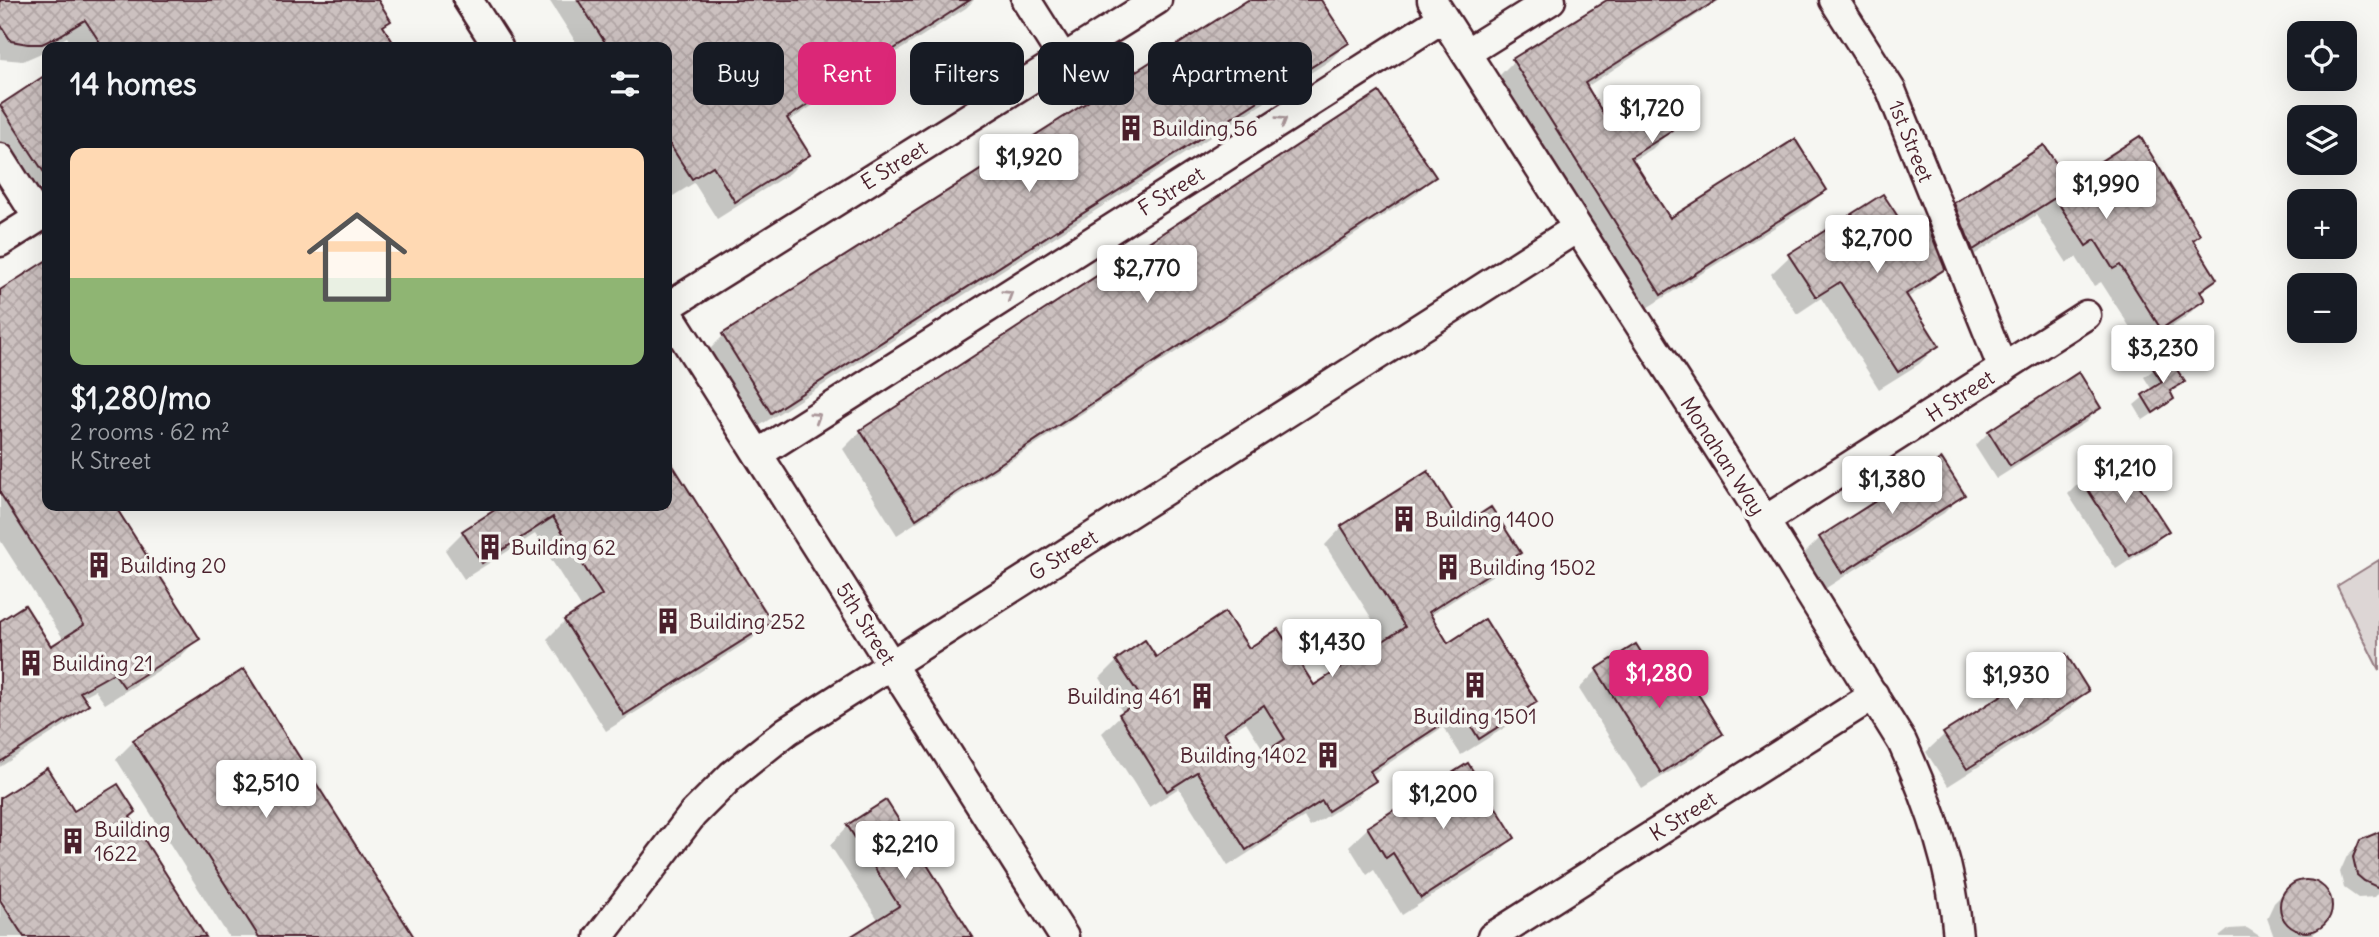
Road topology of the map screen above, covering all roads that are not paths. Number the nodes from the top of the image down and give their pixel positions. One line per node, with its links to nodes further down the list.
1 (468, 0): 7 (street)
2 (1026, 0): 8 (street)
3 (1157, 0): 9 (street, E Street)
4 (1550, 0): 10 (street)
5 (1834, 0): 18 (street, 1st Street)
6 (1437, 9): 10 (street, Monahan Way); 19 (street, F Street, one-way to 6)
7 (495, 42)
8 (1053, 42)
9 (1092, 42)
10 (1466, 53): 13 (street, Monahan Way)
11 (1038, 76): 15 (street, E Street)
12 (0, 158): 14 (street)
13 (1577, 228): 20 (street, Monahan Way); 21 (street, G Street)
14 (0, 242)
15 (672, 306)
16 (2086, 315): 18 (street, H Street)
17 (672, 317): 19 (street, 5th Street)
18 (2003, 369): 20 (street, H Street)
19 (758, 454): 21 (street, 5th Street)
20 (1764, 521): 22 (street, Monahan Way)
21 (891, 664): 23 (street, G Street); 24 (street, 5th Street)
22 (1874, 695): 25 (street, K Street); 26 (street, Monahan Way)
23 (598, 937)
24 (1064, 937)
25 (1492, 937)
26 (1958, 937)

